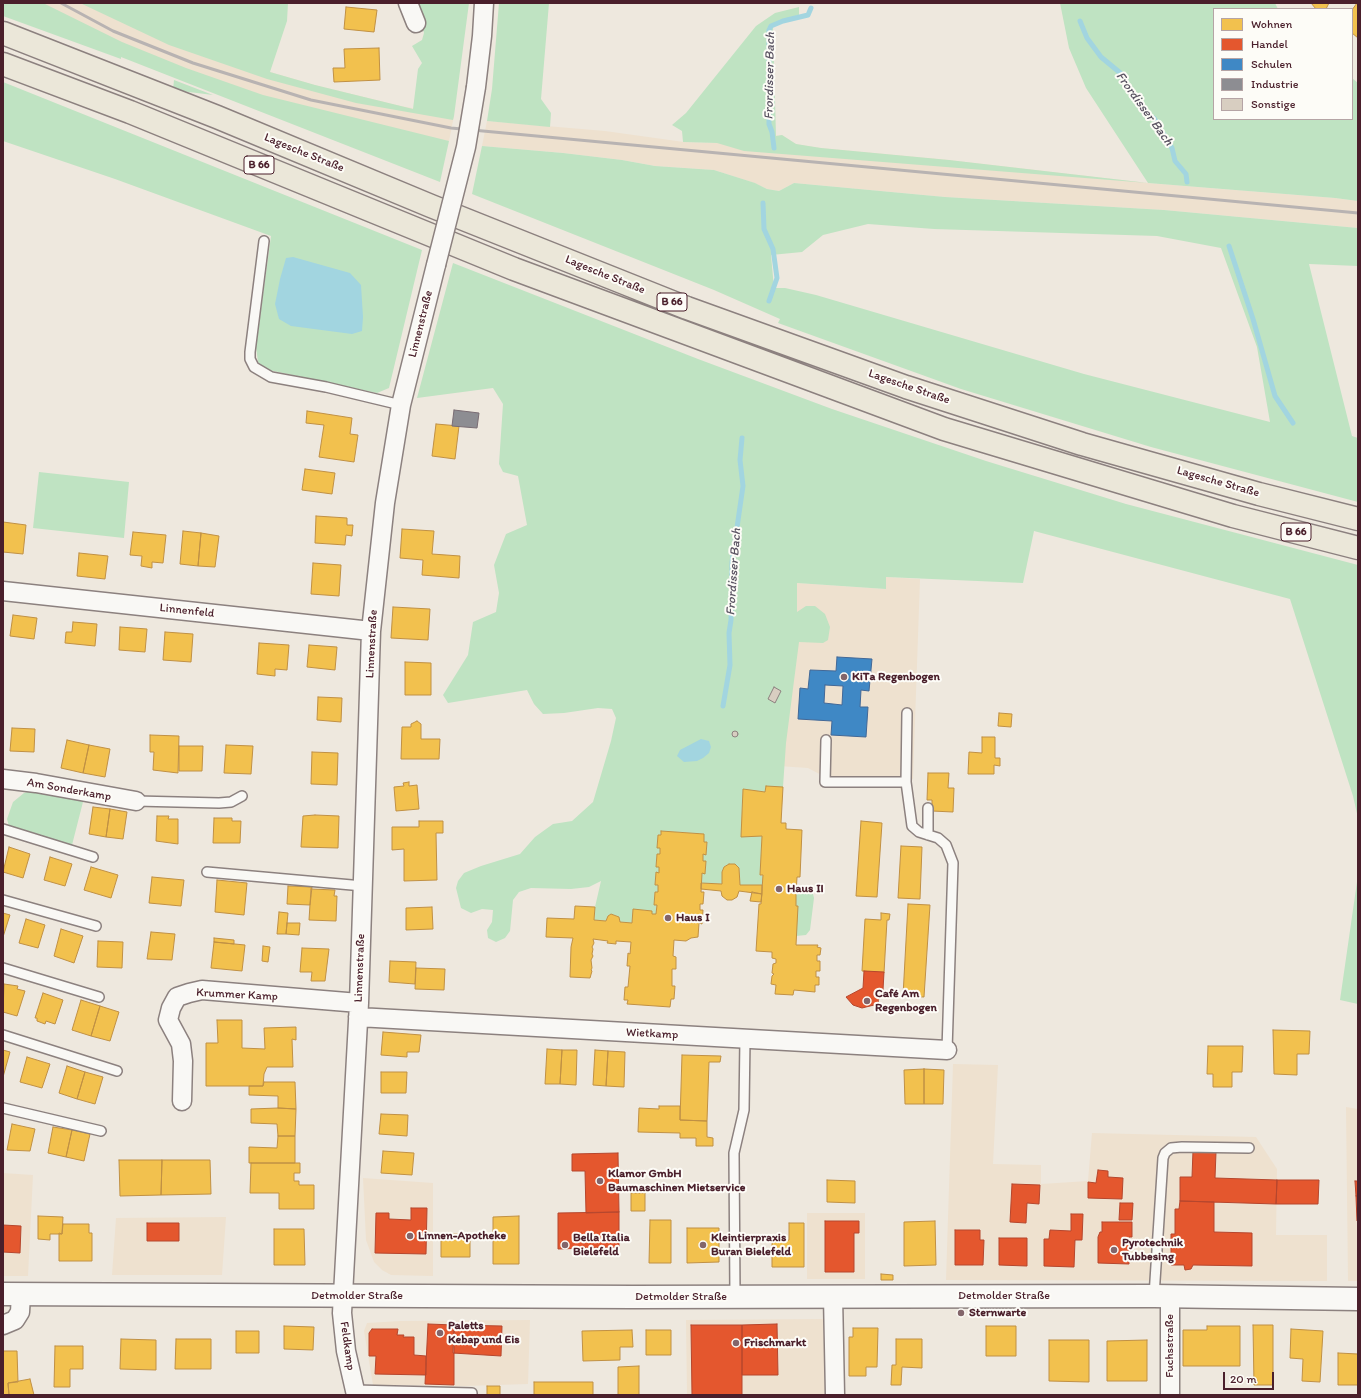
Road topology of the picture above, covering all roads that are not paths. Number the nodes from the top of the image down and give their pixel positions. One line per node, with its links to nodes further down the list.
1 (408, 3): 3 (street)
2 (484, 3): 7 (street, Linnenstraße, bridge)
3 (416, 23)
4 (3, 33): 8 (highway, Lagesche Straße / B 66)
5 (3, 64): 9 (highway, Lagesche Straße / B 66)
6 (264, 241): 7 (lane)
7 (400, 405): 11 (street, Linnenstraße)
8 (1358, 519)
9 (1358, 548)
10 (3, 591): 11 (street, Linnenfeld)
11 (371, 631): 23 (street, Linnenstraße)
12 (907, 713): 15 (lane)
13 (826, 740): 15 (lane)
14 (3, 779): 17 (street, Am Sonderkamp)
15 (906, 782): 20 (lane)
16 (242, 796): 17 (lane)
17 (136, 801)
18 (928, 808): 20 (lane)
19 (3, 829): 21 (lane)
20 (928, 835): 31 (lane)
21 (93, 857)
22 (207, 872): 23 (lane)
23 (363, 886): 28 (street, Linnenstraße)
24 (3, 900): 25 (lane)
25 (96, 926)
26 (3, 968): 27 (lane)
27 (99, 997)
28 (358, 1010): 30 (street, Wietkamp); 33 (street, Krummer Kamp); 38 (street, Linnenstraße)
29 (3, 1035): 32 (lane)
30 (745, 1039): 31 (street, Wietkamp); 40 (lane)
31 (947, 1050)
32 (117, 1071)
33 (182, 1101)
34 (3, 1108): 35 (lane)
35 (101, 1131)
36 (1249, 1148): 41 (lane)
37 (12, 1294): 38 (street, Detmolder Straße); 43 (street)
38 (343, 1296): 40 (street, Detmolder Straße); 44 (street, Feldkamp)
39 (833, 1296): 40 (street, Detmolder Straße); 41 (street, Detmolder Straße); 46 (street)
40 (735, 1297)
41 (1162, 1297): 42 (street, Detmolder Straße); 47 (street, Fuchsstraße)
42 (1358, 1299)
43 (3, 1325)
44 (355, 1392): 45 (lane)
45 (472, 1395)
46 (836, 1395)
47 (1170, 1395)

